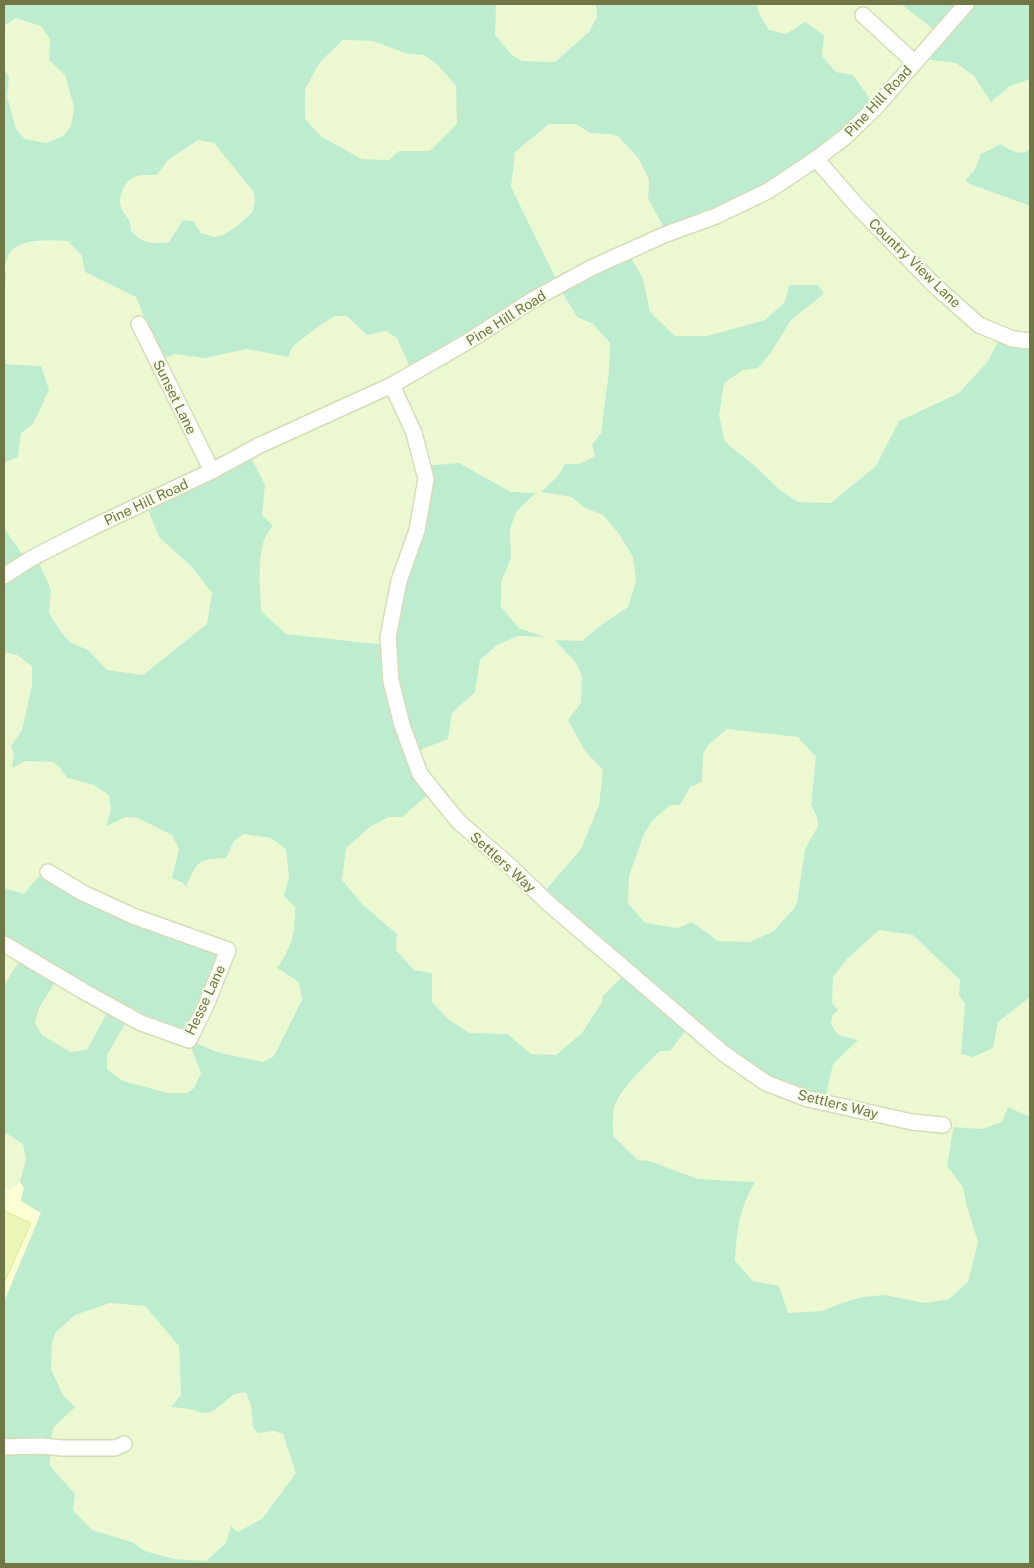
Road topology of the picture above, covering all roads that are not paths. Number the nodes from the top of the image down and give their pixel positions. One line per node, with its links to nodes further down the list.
1 (966, 4): 3 (street, Pine Hill Road)
2 (863, 15): 3 (street)
3 (914, 62): 4 (street, Pine Hill Road)
4 (816, 159): 6 (street, Country View Lane); 7 (street, Pine Hill Road)
5 (139, 324): 8 (street, Sunset Lane)
6 (1030, 341)
7 (392, 385): 8 (street, Pine Hill Road); 12 (street, Settlers Way)
8 (212, 471): 9 (street, Pine Hill Road)
9 (4, 576)
10 (48, 872): 11 (street, Hesse Lane)
11 (4, 944)
12 (942, 1125)
13 (124, 1444): 14 (street)
14 (4, 1447)

